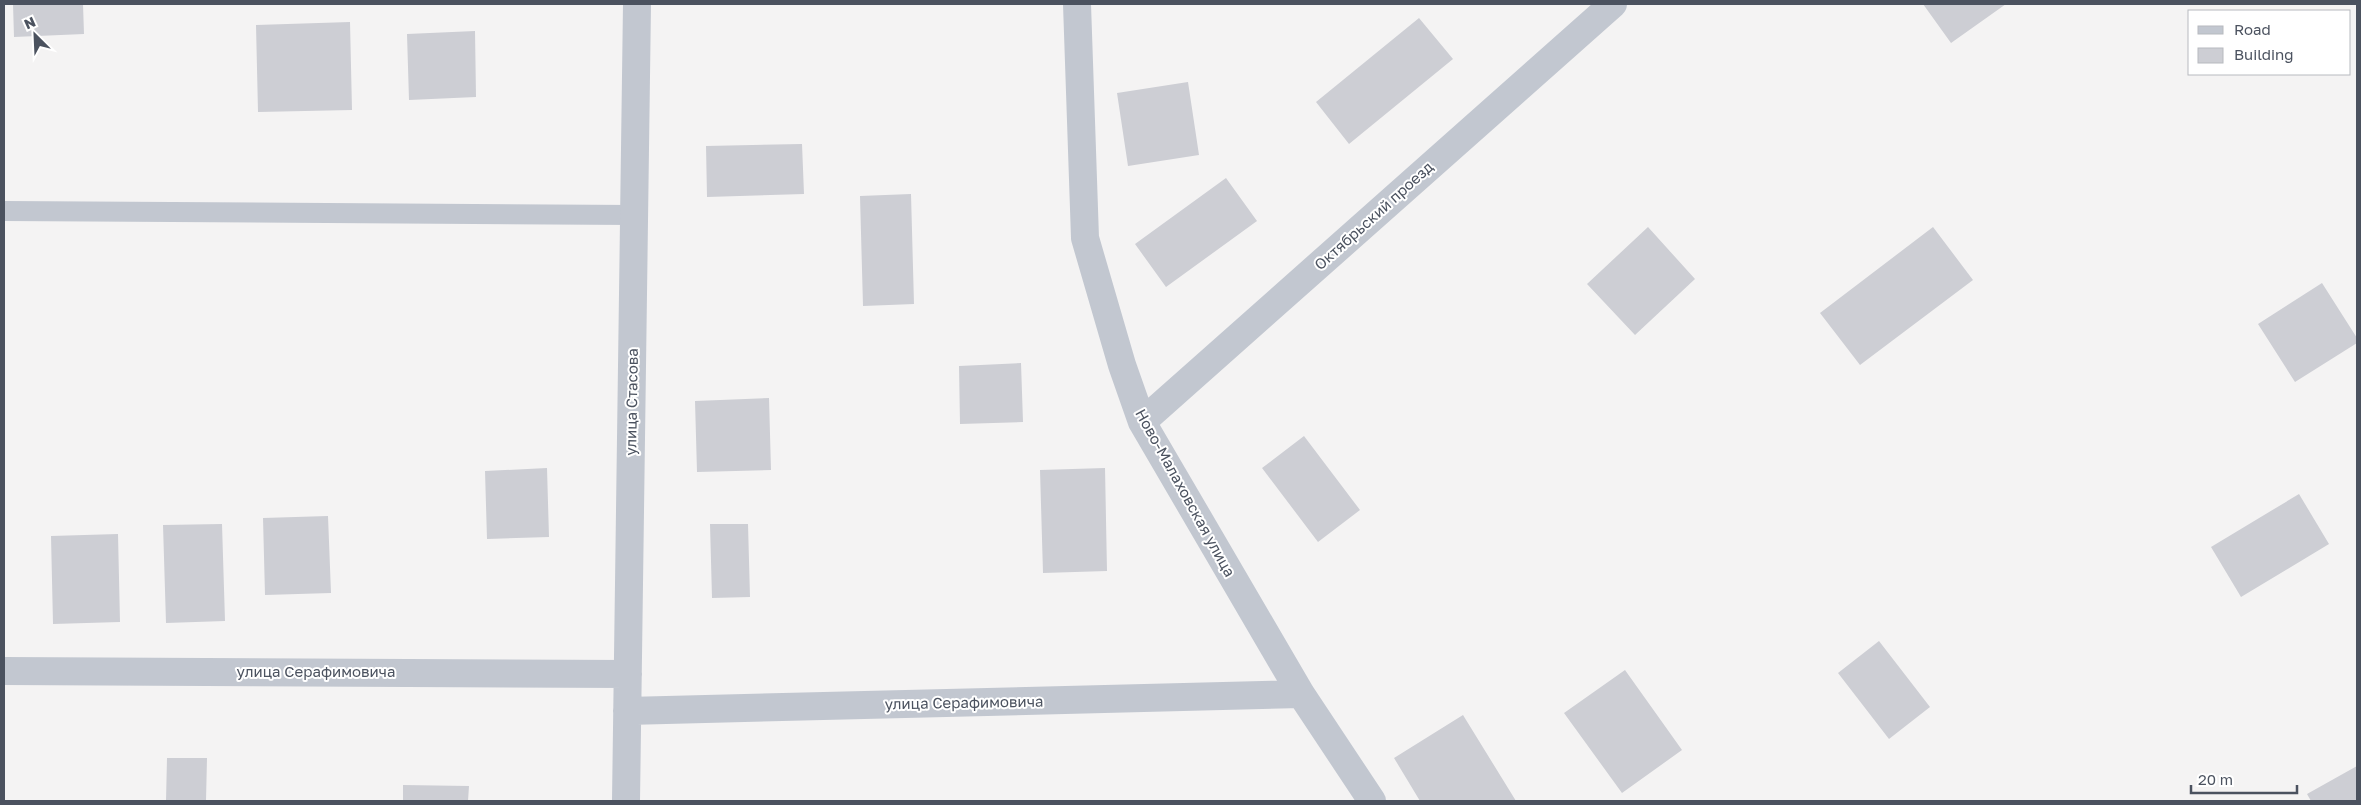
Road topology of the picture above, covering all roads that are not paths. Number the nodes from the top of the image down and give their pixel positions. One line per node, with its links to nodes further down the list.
1 (637, 4): 5 (street, улица Стасова)
2 (1077, 4): 6 (street, Ново-Малаховская улица)
3 (1608, 6): 6 (street, Октябрьский проезд)
4 (4, 211): 5 (lane)
5 (634, 215): 8 (street, улица Стасова)
6 (1142, 422): 9 (street, Ново-Малаховская улица)
7 (4, 671): 8 (street, улица Серафимовича)
8 (628, 674): 10 (street, улица Стасова)
9 (1301, 694): 10 (street, улица Серафимовича); 12 (street, Ново-Малаховская улица)
10 (627, 711): 11 (street, улица Стасова)
11 (626, 801)
12 (1372, 801)

